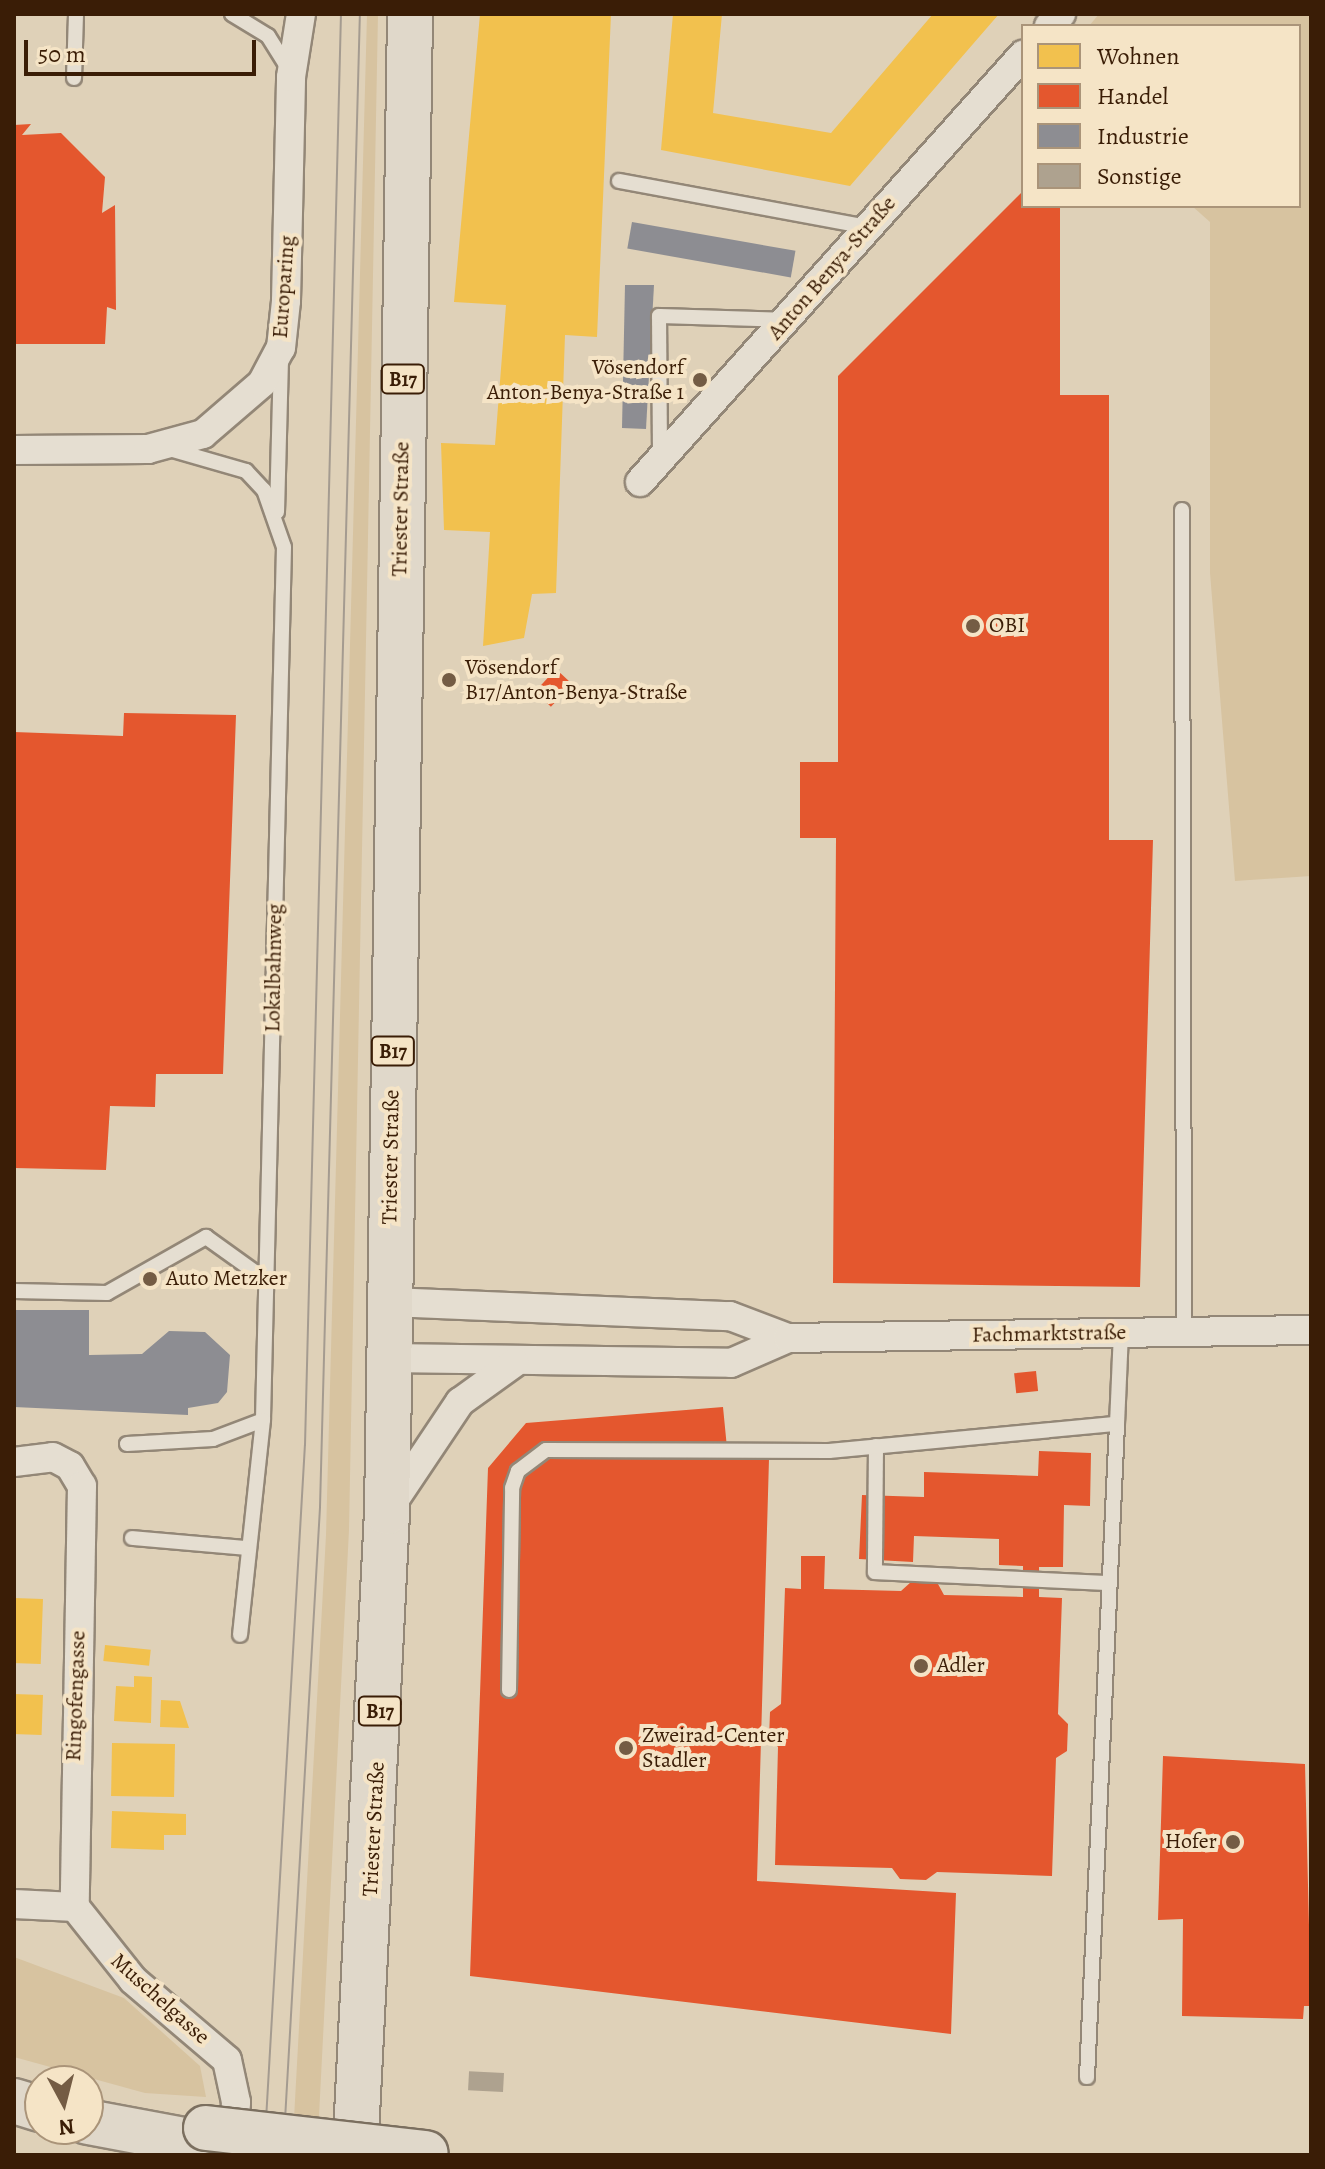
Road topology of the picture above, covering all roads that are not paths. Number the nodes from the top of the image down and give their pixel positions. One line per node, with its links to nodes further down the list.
1 (76, 14): 7 (lane)
2 (232, 14): 6 (lane)
3 (301, 14): 6 (street, Europaring)
4 (410, 14): 20 (main road, Triester Straße / B17)
5 (1021, 57): 9 (street, Anton Benya-Straße)
6 (291, 77): 11 (street, Europaring)
7 (74, 78)
8 (619, 181): 9 (lane)
9 (867, 227): 10 (street, Anton Benya-Straße)
10 (787, 321): 14 (street, Anton Benya-Straße); 14 (lane)
11 (281, 348): 12 (street, Europaring); 17 (lane)
12 (148, 449): 13 (street, Europaring); 17 (lane)
13 (14, 450)
14 (660, 460): 15 (street, Anton Benya-Straße)
15 (640, 482)
16 (1182, 510): 22 (lane)
17 (277, 516): 18 (lane, Lokalbahnweg)
18 (266, 1280): 19 (lane); 27 (lane, Lokalbahnweg)
19 (14, 1291)
20 (390, 1302): 24 (street, Fachmarktstraße); 25 (main road, Triester Straße / B17)
21 (1311, 1330): 22 (street, Fachmarktstraße)
22 (1184, 1331): 23 (street, Fachmarktstraße)
23 (1121, 1332): 24 (street, Fachmarktstraße); 28 (lane)
24 (788, 1338): 26 (street, Fachmarktstraße)
25 (389, 1358): 26 (street, Fachmarktstraße); 32 (main road, Triester Straße / B17)
26 (515, 1362): 32 (street)
27 (263, 1420): 29 (lane); 34 (lane, Lokalbahnweg)
28 (1117, 1424): 30 (lane); 35 (lane)
29 (127, 1444)
30 (876, 1446): 35 (lane); 37 (lane)
31 (14, 1462): 39 (street, Ringofengasse)
32 (387, 1512): 46 (main road, Triester Straße / B17)
33 (132, 1538): 34 (lane)
34 (247, 1548): 36 (lane, Lokalbahnweg)
35 (1110, 1583): 40 (lane)
36 (240, 1635)
37 (509, 1690)
38 (14, 1904): 39 (street)
39 (75, 1907): 43 (street, Muschelgasse)
40 (1087, 2077)
41 (104, 2110): 43 (main road)
42 (104, 2125): 43 (main road)
43 (215, 2143): 44 (main road, bridge); 45 (main road)
44 (433, 2154)
45 (303, 2155)
46 (355, 2155)

